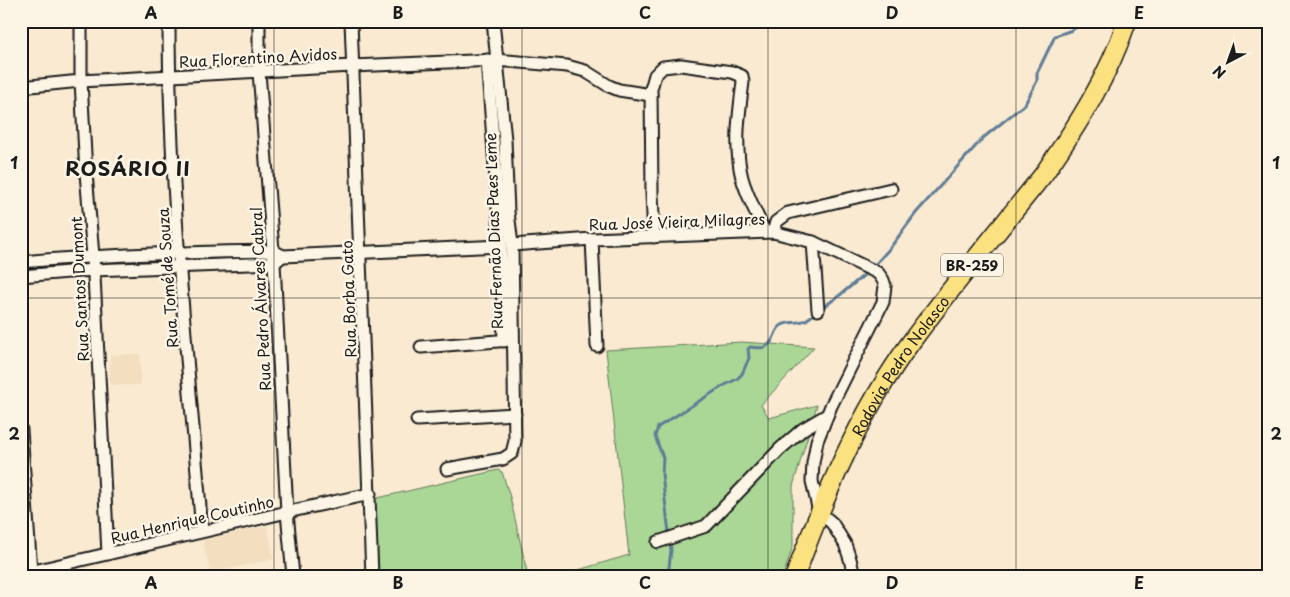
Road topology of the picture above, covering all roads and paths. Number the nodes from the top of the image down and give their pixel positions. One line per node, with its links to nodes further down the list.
1 (81, 21): 11 (street, Rua Santos Dumont)
2 (168, 21): 10 (street, Rua Tomé de Souza)
3 (259, 21): 9 (street, Rua Pedro Álvares Cabral)
4 (351, 21): 8 (street, Rua Borba Gato)
5 (493, 21): 7 (street, Rua Fernão Dias Paes Leme)
6 (1127, 21): 39 (highway, Rodovia Pedro Nolasco / BR-259)
7 (492, 60): 8 (street, Rua Florentino Avidos); 13 (street, Rua Florentino Avidos); 19 (street, Rua Fernão Dias Paes Leme)
8 (352, 66): 9 (street, Rua Florentino Avidos); 21 (street, Rua Borba Gato)
9 (259, 72): 10 (street, Rua Florentino Avidos); 23 (street, Rua Pedro Álvares Cabral)
10 (169, 77): 11 (street, Rua Florentino Avidos); 20 (street, Rua Tomé de Souza)
11 (81, 81): 12 (street, Rua Florentino Avidos); 22 (street, Rua Santos Dumont)
12 (21, 87)
13 (652, 95): 15 (street); 16 (street)
14 (891, 189): 15 (street)
15 (768, 232): 16 (street, Rua José Vieira Milagres); 18 (street, Rua José Vieira Milagres)
16 (654, 237): 17 (street, Rua José Vieira Milagres)
17 (592, 239): 19 (street, Rua José Vieira Milagres); 30 (street)
18 (813, 242): 28 (street); 33 (street, Rua José Vieira Milagres)
19 (506, 245): 21 (street, Rua José Vieira Milagres); 29 (street, Rua Fernão Dias Paes Leme)
20 (179, 252): 22 (street, Rua José Vieira Milagres); 23 (street, Rua José Vieira Milagres); 25 (street, Rua Tomé de Souza)
21 (361, 252): 23 (street, Rua José Vieira Milagres); 37 (street, Rua Borba Gato)
22 (93, 256): 24 (street, Rua José Vieira Milagres); 26 (street, Rua Santos Dumont)
23 (277, 257): 25 (street); 38 (street, Rua Pedro Álvares Cabral)
24 (21, 262)
25 (180, 266): 26 (street); 40 (street, Rua Tomé de Souza)
26 (93, 270): 27 (street); 42 (street, Rua Santos Dumont)
27 (21, 276)
28 (818, 310)
29 (508, 340): 31 (street); 32 (street, Rua Fernão Dias Paes Leme)
30 (597, 346)
31 (421, 347)
32 (515, 414): 34 (street); 36 (street, Rua Fernão Dias Paes Leme)
33 (827, 415): 39 (street, Rua José Vieira Milagres); 41 (street)
34 (417, 420)
35 (21, 430): 43 (street)
36 (447, 469)
37 (370, 494): 38 (street, Rua Henrique Coutinho); 45 (street, Rua Borba Gato)
38 (287, 512): 40 (street, Rua Henrique Coutinho); 44 (street, Rua Pedro Álvares Cabral)
39 (819, 512): 46 (highway, Rodovia Pedro Nolasco / BR-259); 47 (street)
40 (202, 532): 42 (street, Rua Henrique Coutinho)
41 (658, 542)
42 (108, 554): 43 (street, Rua Henrique Coutinho)
43 (26, 573)
44 (293, 576)
45 (372, 576)
46 (795, 576)
47 (854, 576)

